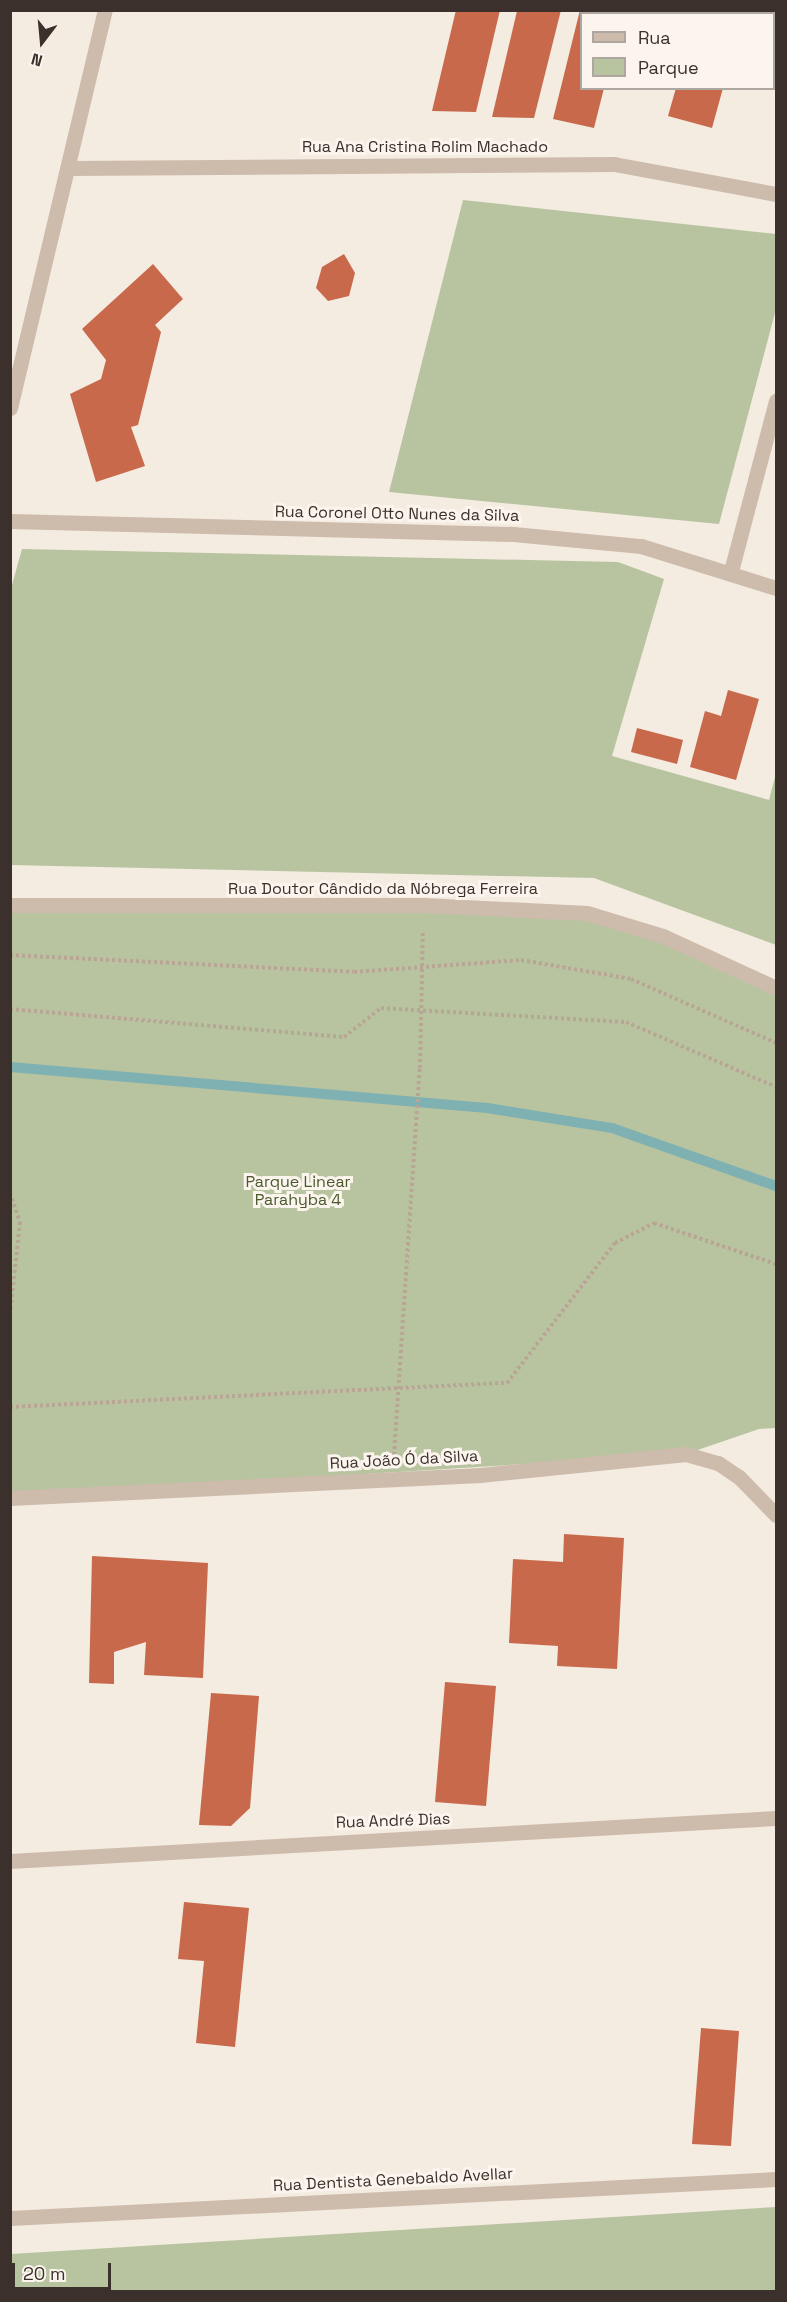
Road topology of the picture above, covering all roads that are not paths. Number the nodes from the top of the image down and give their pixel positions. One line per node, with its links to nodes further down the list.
1 (105, 10): 2 (street)
2 (70, 168): 3 (street, Rua Ana Cristina Rolim Machado); 5 (street)
3 (777, 194)
4 (777, 401): 7 (street)
5 (10, 408)
6 (10, 521): 7 (street, Rua Coronel Otto Nunes da Silva)
7 (731, 571): 8 (street, Rua Coronel Otto Nunes da Silva)
8 (777, 588)
9 (10, 905): 10 (street, Rua Doutor Cândido da Nóbrega Ferreira)
10 (777, 988)
11 (10, 1498): 12 (street, Rua João Ó da Silva)
12 (777, 1515)
13 (777, 1818): 14 (street, Rua André Dias)
14 (10, 1861)
15 (777, 2179): 16 (street, Rua Dentista Genebaldo Avellar)
16 (10, 2218)

